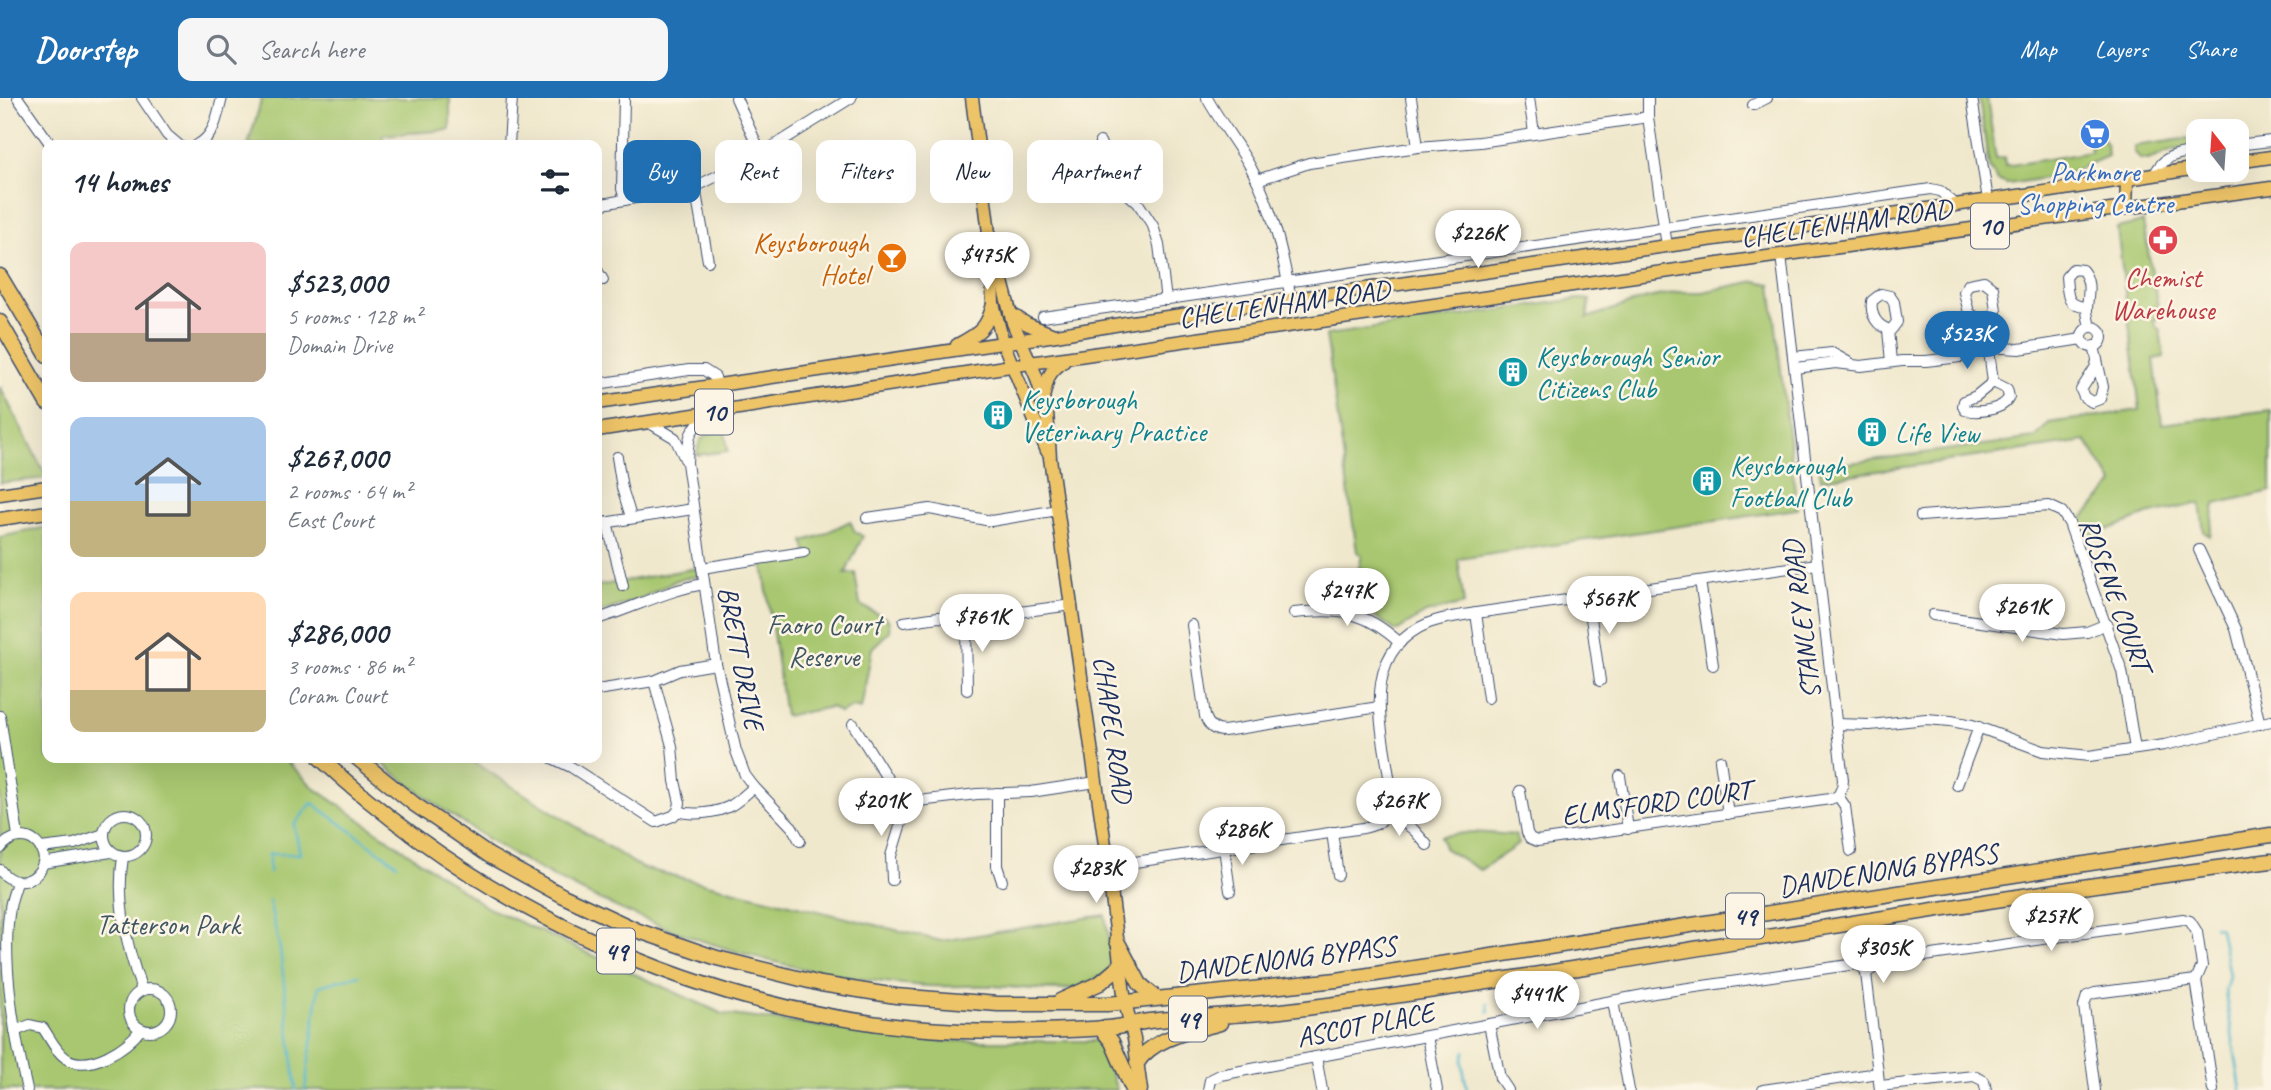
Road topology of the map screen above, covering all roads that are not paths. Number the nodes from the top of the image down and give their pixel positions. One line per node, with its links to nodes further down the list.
1 (18, 98): 18 (street)
2 (142, 98): 19 (street)
3 (222, 98): 20 (street)
4 (512, 98): 21 (street)
5 (624, 98): 22 (street)
6 (736, 98): 23 (street)
7 (851, 98): 24 (street)
8 (972, 98): 47 (main road)
9 (1207, 98): 34 (street)
10 (1411, 98): 28 (street)
11 (1529, 98): 17 (street)
12 (1648, 98): 16 (street)
13 (1767, 98): 15 (street)
14 (1972, 98): 39 (street)
15 (1754, 106)
16 (1648, 117): 17 (street); 45 (street)
17 (1534, 134): 28 (street)
18 (47, 140)
19 (173, 140)
20 (205, 140)
21 (509, 140)
22 (623, 140)
23 (755, 140)
24 (784, 140)
25 (2271, 141): 27 (street)
26 (623, 144): 37 (street)
27 (2249, 144)
28 (1418, 147): 34 (street)
29 (2186, 153): 33 (street)
30 (2271, 157): 31 (main road)
31 (2249, 160)
32 (2186, 170): 33 (main road, CHELTENHAM ROAD / 10)
33 (2154, 176): 35 (main road, CHELTENHAM ROAD / 10)
34 (1257, 180): 53 (street)
35 (2122, 180): 39 (main road, CHELTENHAM ROAD / 10); 44 (main road)
36 (2271, 188): 44 (main road, CHELTENHAM ROAD / 10)
37 (623, 193)
38 (623, 200): 42 (street)
39 (1988, 200): 43 (main road, CHELTENHAM ROAD / 10)
40 (698, 203): 50 (street)
41 (1138, 203): 54 (street)
42 (602, 204)
43 (1956, 205): 45 (street, CHELTENHAM ROAD); 46 (main road, CHELTENHAM ROAD / 10)
44 (2126, 208): 49 (main road, CHELTENHAM ROAD / 10)
45 (1664, 228): 48 (street); 53 (street, CHELTENHAM ROAD)
46 (1778, 230): 48 (main road, CHELTENHAM ROAD / 10); 49 (main road)
47 (989, 232): 56 (main road, CHAPEL ROAD); 58 (main road, CHAPEL ROAD)
48 (1667, 246): 51 (main road); 55 (main road, CHELTENHAM ROAD / 10)
49 (1781, 255): 51 (main road, CHELTENHAM ROAD / 10); 72 (street, STANLEY ROAD)
50 (708, 261)
51 (1670, 271): 73 (main road, CHELTENHAM ROAD / 10)
52 (0, 276): 69 (highway)
53 (1288, 282): 54 (street, CHELTENHAM ROAD); 55 (street)
54 (1166, 300): 59 (street, CHELTENHAM ROAD)
55 (1291, 300): 64 (main road, CHELTENHAM ROAD / 10)
56 (993, 303): 67 (main road, CHAPEL ROAD); 71 (main road)
57 (2086, 307): 62 (street)
58 (1010, 313): 64 (main road); 66 (main road, CHAPEL ROAD)
59 (1043, 317)
60 (1985, 319): 70 (street)
61 (0, 322): 83 (highway)
62 (2090, 327): 65 (street); 68 (street)
63 (1888, 330): 75 (street)
64 (1056, 335): 66 (main road, CHELTENHAM ROAD / 10)
65 (2082, 339): 68 (street); 70 (street)
66 (1020, 340): 67 (main road, CHELTENHAM ROAD / 10); 76 (main road, CHAPEL ROAD)
67 (1003, 342): 71 (main road, CHELTENHAM ROAD / 10); 78 (main road, CHAPEL ROAD)
68 (2094, 346): 74 (street)
69 (42, 347)
70 (1989, 347): 75 (street); 80 (street)
71 (947, 351): 82 (main road, CHELTENHAM ROAD / 10)
72 (1793, 357): 77 (street); 79 (street, STANLEY ROAD)
73 (1067, 359): 76 (main road, CHELTENHAM ROAD / 10); 85 (main road)
74 (2096, 361)
75 (1891, 362): 77 (street)
76 (1031, 363): 78 (main road, CHELTENHAM ROAD / 10); 85 (main road, CHAPEL ROAD)
77 (1852, 364): 79 (street)
78 (1012, 367): 88 (main road, CHELTENHAM ROAD / 10); 92 (main road, CHAPEL ROAD)
79 (1795, 369): 106 (street, STANLEY ROAD)
80 (1993, 382): 84 (street); 87 (street)
81 (602, 383): 82 (street)
82 (717, 386): 86 (main road, CHELTENHAM ROAD / 10)
83 (42, 394)
84 (1978, 395): 87 (street); 87 (street)
85 (1043, 398): 92 (main road, CHAPEL ROAD)
86 (602, 402)
87 (1983, 409)
88 (710, 413): 89 (main road, CHELTENHAM ROAD / 10); 93 (street, BRETT DRIVE)
89 (648, 422): 90 (main road, CHELTENHAM ROAD / 10); 93 (street, BRETT DRIVE)
90 (602, 429)
91 (617, 457): 100 (street)
92 (1050, 458): 97 (main road, CHAPEL ROAD)
93 (687, 463): 96 (street, BRETT DRIVE)
94 (42, 488): 95 (main road)
95 (0, 494)
96 (694, 509): 100 (street); 107 (street, BRETT DRIVE)
97 (1058, 510): 101 (street); 112 (main road, CHAPEL ROAD)
98 (42, 513): 102 (main road)
99 (1921, 516): 119 (street, ROSENE COURT)
100 (631, 517): 103 (street)
101 (867, 518)
102 (0, 519)
103 (602, 523): 110 (street)
104 (2199, 550): 131 (street)
105 (804, 552): 107 (street)
106 (1817, 564): 108 (street); 134 (street, STANLEY ROAD)
107 (702, 568): 109 (street, BRETT DRIVE)
108 (1700, 581): 111 (street); 123 (street)
109 (704, 584): 116 (street); 122 (street, BRETT DRIVE)
110 (623, 586)
111 (1588, 597): 114 (street); 125 (street)
112 (1072, 605): 117 (street); 141 (main road, CHAPEL ROAD)
113 (1294, 613): 121 (street)
114 (1476, 613): 121 (street); 128 (street)
115 (1933, 615): 119 (street)
116 (602, 617)
117 (966, 618): 118 (street); 127 (street)
118 (904, 622)
119 (2107, 624): 135 (street, ROSENE COURT)
120 (1192, 625): 129 (street)
121 (1400, 643): 129 (street)
122 (716, 664): 124 (street); 143 (street, BRETT DRIVE)
123 (1713, 665)
124 (654, 681): 126 (street); 148 (street)
125 (1600, 681)
126 (602, 689)
127 (967, 690)
128 (1488, 698)
129 (1379, 707): 149 (street)
130 (0, 716): 155 (street)
131 (2266, 722): 135 (street)
132 (853, 724): 147 (street)
133 (1979, 727): 134 (street); 135 (street); 142 (street)
134 (1837, 729): 146 (street, STANLEY ROAD)
135 (2135, 749)
136 (1720, 760): 150 (street)
137 (326, 763): 185 (highway, DANDENONG BYPASS / 49)
138 (363, 763): 181 (highway, DANDENONG BYPASS / 49)
139 (563, 763): 148 (street)
140 (1620, 776): 151 (street)
141 (1096, 782): 145 (street); 166 (main road, CHAPEL ROAD)
142 (1957, 785)
143 (754, 787): 148 (street); 156 (street, BRETT DRIVE)
144 (1520, 790): 151 (street, ELMSFORD COURT)
145 (997, 793): 147 (street); 170 (street)
146 (1838, 796): 150 (street, ELMSFORD COURT); 161 (street, STANLEY ROAD)
147 (909, 797): 169 (street)
148 (678, 811)
149 (1389, 812): 152 (street); 157 (street)
150 (1728, 814): 151 (street, ELMSFORD COURT)
151 (1628, 829)
152 (1332, 832): 159 (street); 168 (street)
153 (104, 834): 158 (street); 162 (street); 163 (street)
154 (2271, 835): 178 (highway, DANDENONG BYPASS / 49)
155 (18, 836): 158 (street); 160 (street)
156 (800, 841)
157 (1427, 845)
158 (41, 848): 165 (street)
159 (1224, 848): 166 (street); 172 (street)
160 (0, 849)
161 (1851, 851)
162 (111, 852): 163 (street); 165 (street)
163 (123, 857): 177 (street)
164 (2271, 861): 182 (highway, DANDENONG BYPASS / 49)
165 (43, 863): 171 (street)
166 (1108, 866): 173 (main road, CHAPEL ROAD)
167 (0, 870): 171 (street)
168 (1338, 875)
169 (892, 880)
170 (1002, 881)
171 (17, 882): 187 (street)
172 (1230, 891)
173 (1117, 941): 174 (main road, CHAPEL ROAD); 178 (highway)
174 (1120, 967): 180 (main road, CHAPEL ROAD); 181 (highway)
175 (1864, 969): 176 (street, ASCOT PLACE); 179 (street, ASCOT PLACE); 191 (street)
176 (2196, 980): 203 (street); 204 (street)
177 (142, 990): 186 (street); 186 (street)
178 (1156, 998): 180 (highway, DANDENONG BYPASS / 49)
179 (1613, 1001): 183 (street, ASCOT PLACE); 200 (street)
180 (1125, 1002): 181 (highway, DANDENONG BYPASS / 49); 184 (main road, CHAPEL ROAD)
181 (1052, 1004)
182 (1245, 1014): 184 (highway, DANDENONG BYPASS / 49); 190 (highway)
183 (1489, 1024): 188 (street, ASCOT PLACE); 199 (street)
184 (1131, 1025): 185 (highway, DANDENONG BYPASS / 49); 190 (main road, CHAPEL ROAD)
185 (1101, 1028): 195 (highway)
186 (141, 1029): 187 (street)
187 (15, 1031): 194 (street)
188 (1427, 1036): 189 (street, ASCOT PLACE); 198 (street)
189 (1316, 1057): 192 (street, ASCOT PLACE); 197 (street)
190 (1137, 1063): 196 (main road, CHAPEL ROAD)
191 (1878, 1073): 193 (street); 201 (street)
192 (1209, 1085)
193 (1880, 1088): 202 (street)
194 (27, 1090)
195 (1133, 1090)
196 (1141, 1090)
197 (1322, 1090)
198 (1437, 1090)
199 (1508, 1090)
200 (1629, 1090)
201 (1763, 1090)
202 (1986, 1090)
203 (2095, 1090)
204 (2213, 1090)

